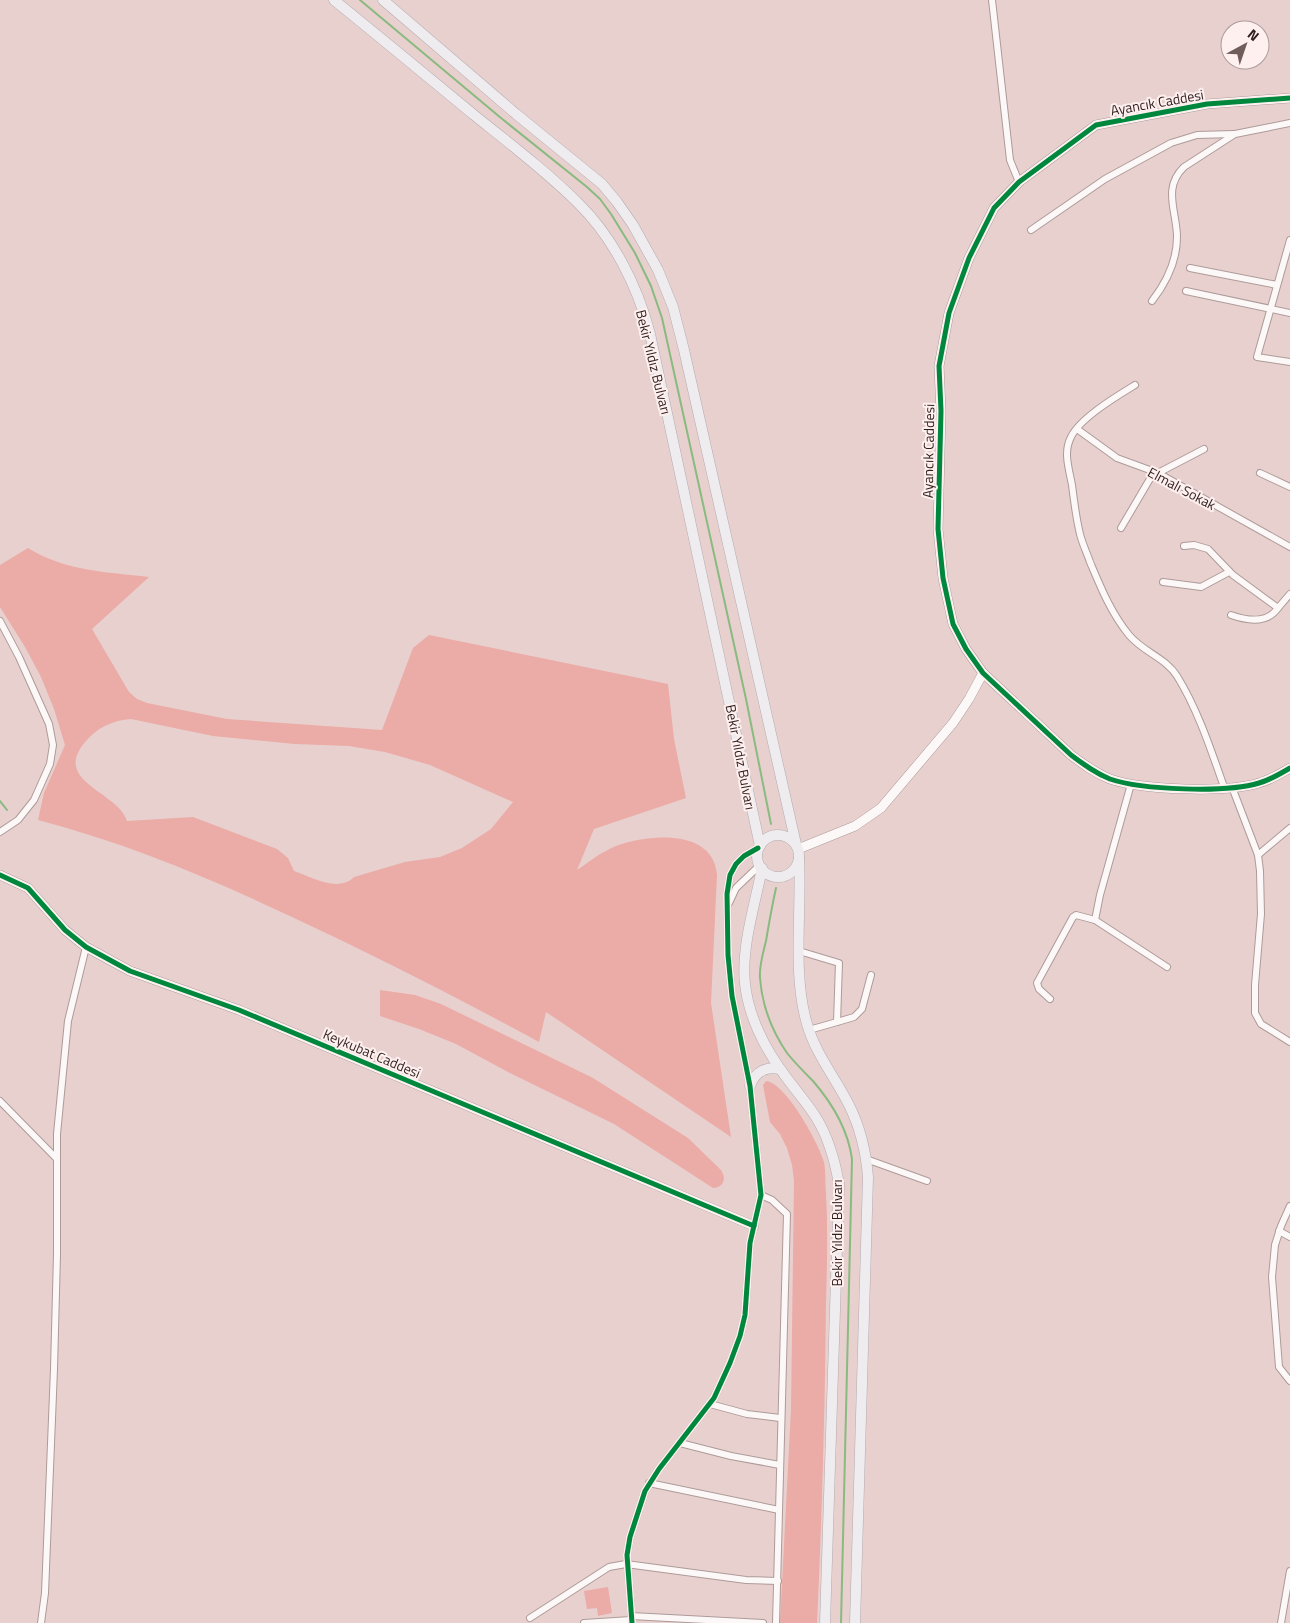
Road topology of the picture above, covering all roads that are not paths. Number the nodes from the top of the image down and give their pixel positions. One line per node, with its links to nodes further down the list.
1 (334, 0): 39 (main road, Bekir Yıldız Bulvarı)
2 (383, 0): 40 (main road)
3 (992, 0): 7 (street)
4 (1290, 98): 7 (street, Ayancık Caddesi)
5 (1290, 123): 6 (street)
6 (1235, 134): 8 (street); 14 (street)
7 (1019, 182): 33 (street, Ayancık Caddesi)
8 (1031, 230)
9 (1290, 240): 10 (street)
10 (1288, 257): 12 (street)
11 (1190, 268): 12 (street)
12 (1277, 285): 15 (street)
13 (1186, 291): 15 (street)
14 (1152, 301)
15 (1270, 309): 16 (street); 17 (street)
16 (1290, 313)
17 (1290, 362)
18 (1135, 385): 19 (street)
19 (1077, 428): 21 (street, Elmalı Sokak); 36 (street)
20 (1204, 449): 21 (street)
21 (1156, 473): 24 (street); 26 (street, Elmalı Sokak)
22 (1260, 473): 23 (street)
23 (1290, 487)
24 (1121, 528)
25 (1184, 546): 27 (street)
26 (1290, 547)
27 (1229, 572): 28 (street); 30 (street)
28 (1163, 582)
29 (1290, 594): 30 (street)
30 (1278, 608): 31 (street)
31 (1231, 615)
32 (0, 621): 38 (street)
33 (983, 673): 35 (street, Ayancık Caddesi); 40 (street)
34 (1290, 768): 36 (street, Ayancık Caddesi)
35 (1131, 784): 36 (street, Ayancık Caddesi); 45 (street)
36 (1228, 787): 41 (street)
37 (1290, 828): 41 (street)
38 (0, 832)
39 (759, 847): 40 (main road); 42 (main road); 44 (street)
40 (798, 850): 42 (main road); 47 (main road)
41 (1258, 855): 53 (street)
42 (761, 867): 44 (street); 54 (main road, Bekir Yıldız Bulvarı)
43 (0, 875): 46 (street, Keykubat Caddesi)
44 (728, 906): 55 (street)
45 (1095, 920): 48 (street); 50 (street)
46 (86, 947): 57 (street); 62 (street, Keykubat Caddesi)
47 (799, 951): 51 (street); 52 (main road)
48 (1167, 967)
49 (871, 975): 51 (street)
50 (1050, 999)
51 (837, 1022): 52 (street)
52 (808, 1030): 58 (main road)
53 (1290, 1042)
54 (780, 1069): 55 (main road); 81 (main road, Bekir Yıldız Bulvarı)
55 (750, 1086): 60 (street)
56 (0, 1101): 57 (street)
57 (57, 1159): 77 (street)
58 (866, 1159): 59 (street); 82 (main road)
59 (927, 1182)
60 (761, 1195): 62 (street); 67 (street)
61 (1290, 1206): 63 (street)
62 (754, 1226): 66 (street)
63 (1279, 1231): 64 (street); 65 (street)
64 (1290, 1237)
65 (1290, 1381)
66 (710, 1404): 67 (street); 68 (street)
67 (780, 1418): 69 (street)
68 (680, 1442): 69 (street); 70 (street)
69 (780, 1465): 71 (street)
70 (649, 1483): 71 (street); 72 (street)
71 (779, 1510): 74 (street)
72 (626, 1564): 74 (street); 75 (street); 76 (street)
73 (1290, 1571): 83 (street)
74 (778, 1581): 80 (street)
75 (530, 1618)
76 (631, 1619): 78 (street); 79 (street)
77 (41, 1623)
78 (584, 1623)
79 (763, 1623)
80 (776, 1623)
81 (825, 1623)
82 (855, 1623)
83 (1281, 1623)

